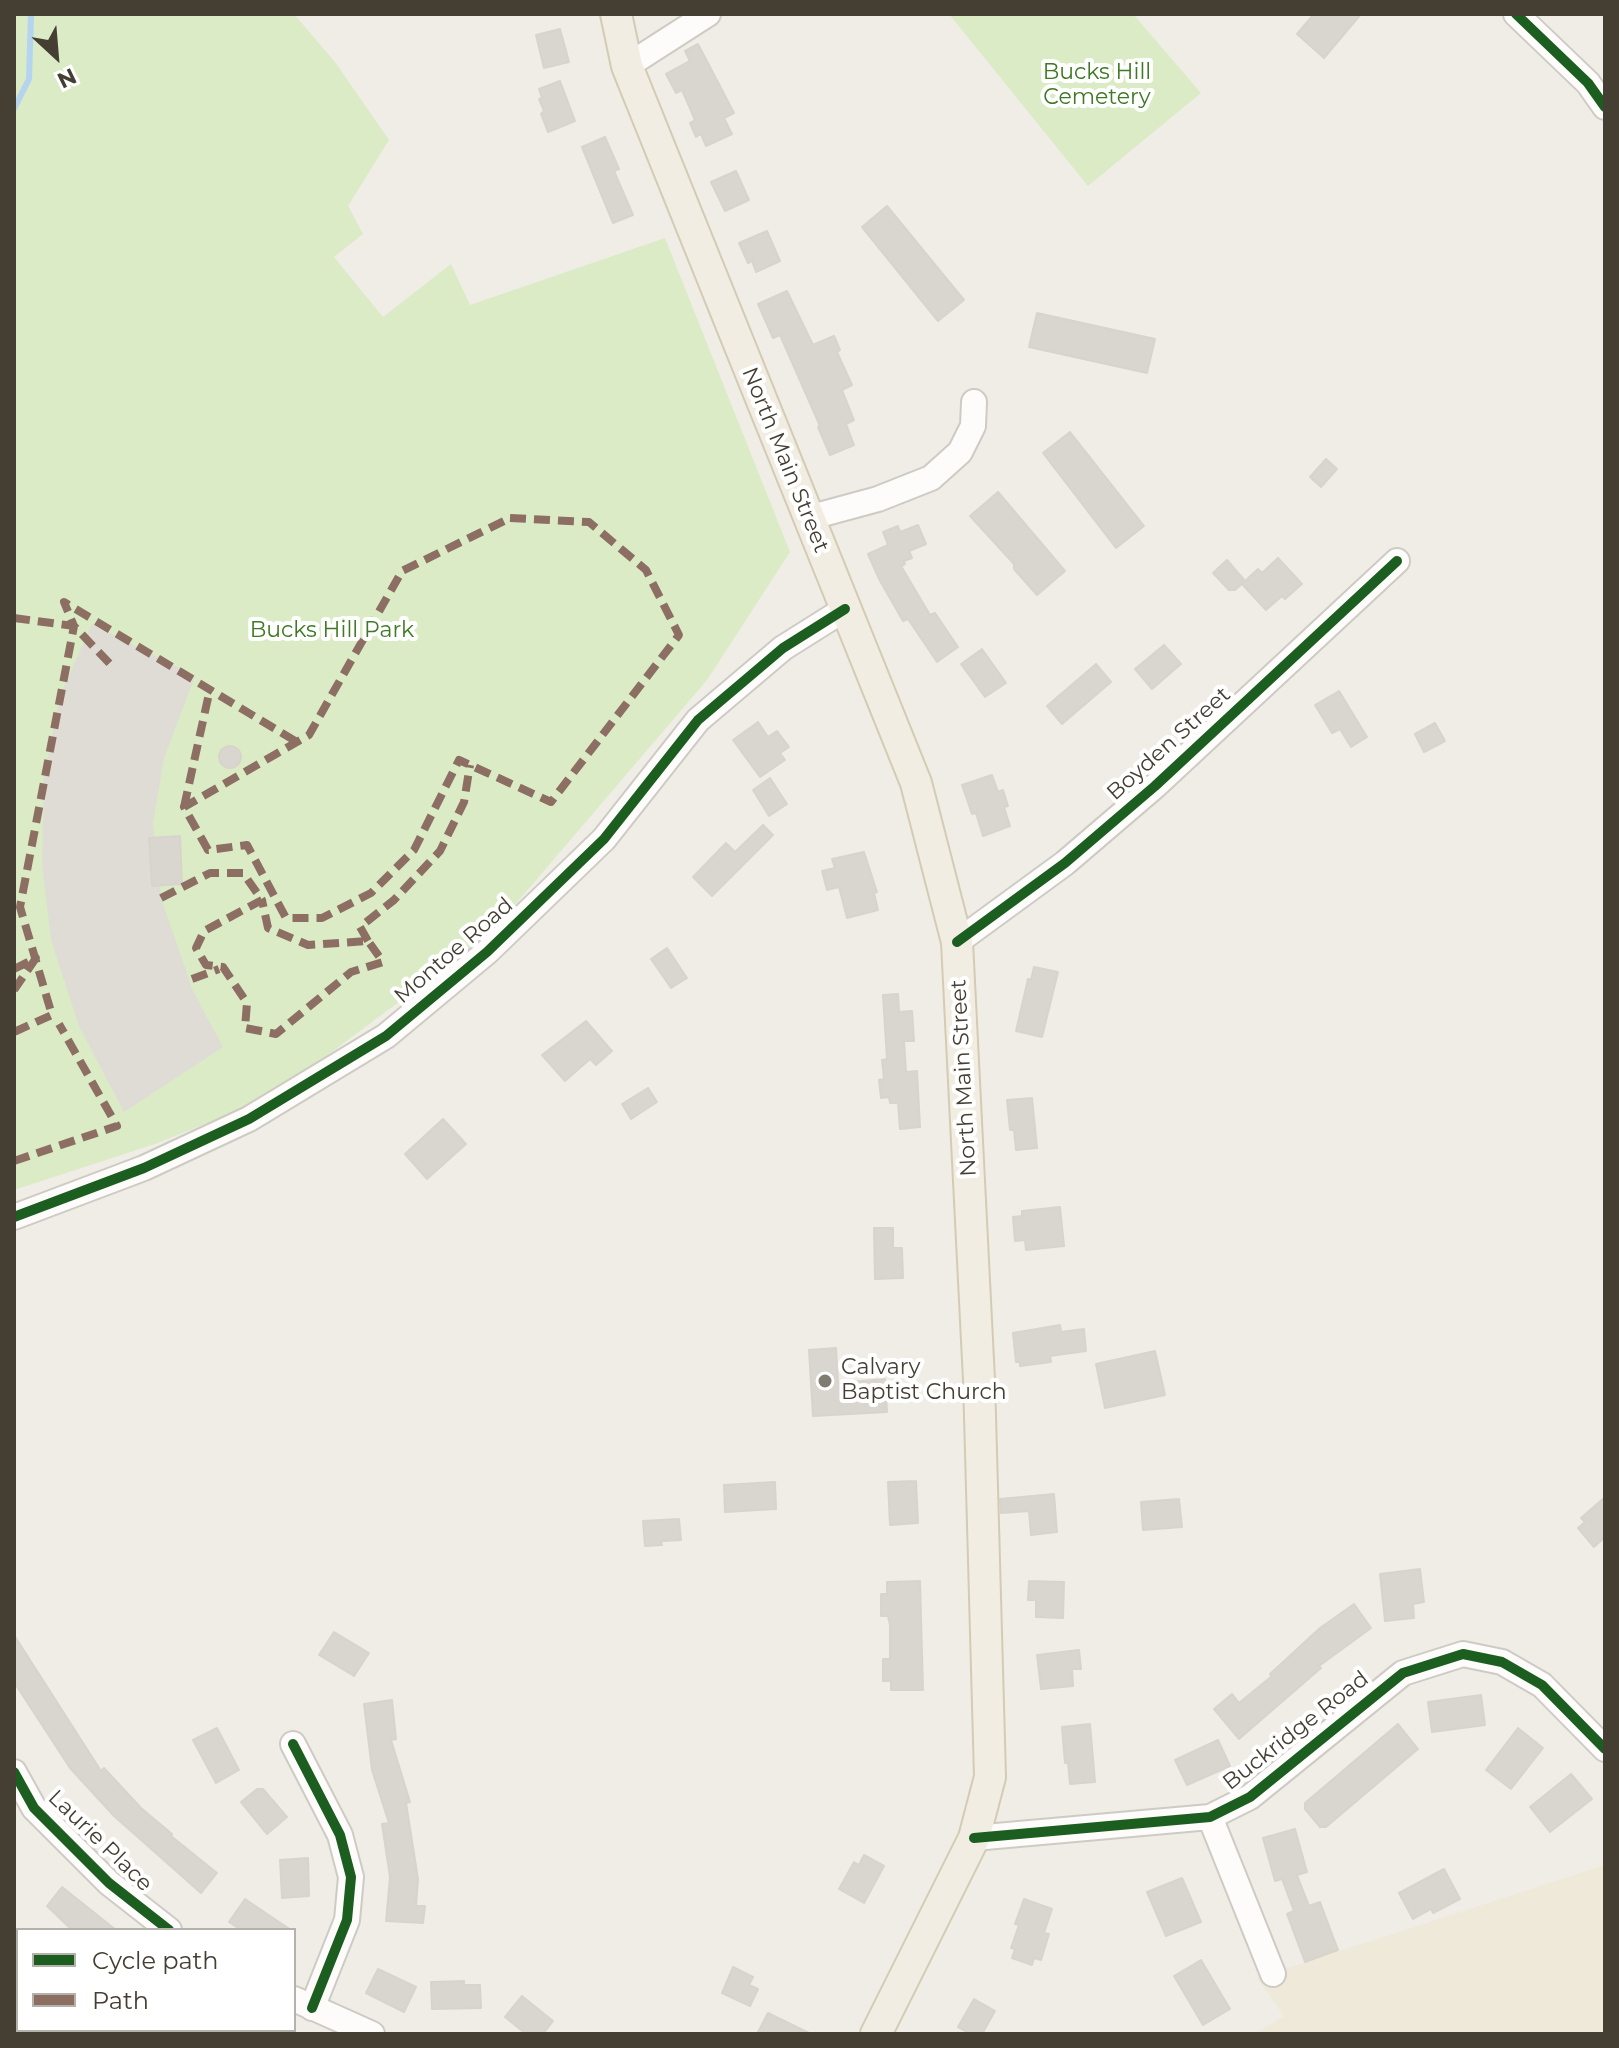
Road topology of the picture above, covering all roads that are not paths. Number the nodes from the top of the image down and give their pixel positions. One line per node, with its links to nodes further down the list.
1 (616, 14): 4 (main road, North Main Street)
2 (708, 14): 4 (street)
3 (1516, 14): 5 (street)
4 (627, 66): 7 (main road, North Main Street)
5 (1605, 107)
6 (974, 402): 7 (street)
7 (808, 518): 9 (main road, North Main Street)
8 (1397, 561): 10 (street, Boyden Street)
9 (845, 609): 10 (main road, North Main Street); 11 (street, Montoe Road)
10 (957, 942): 16 (main road, North Main Street)
11 (14, 1217)
12 (293, 1744): 19 (street)
13 (1605, 1749): 15 (street, Buckridge Road)
14 (14, 1772): 17 (street, Laurie Place)
15 (1210, 1817): 16 (street, Buckridge Road); 18 (street)
16 (974, 1838): 21 (main road, North Main Street)
17 (166, 1928)
18 (1273, 1974)
19 (303, 2004): 20 (street)
20 (372, 2034)
21 (876, 2034)

